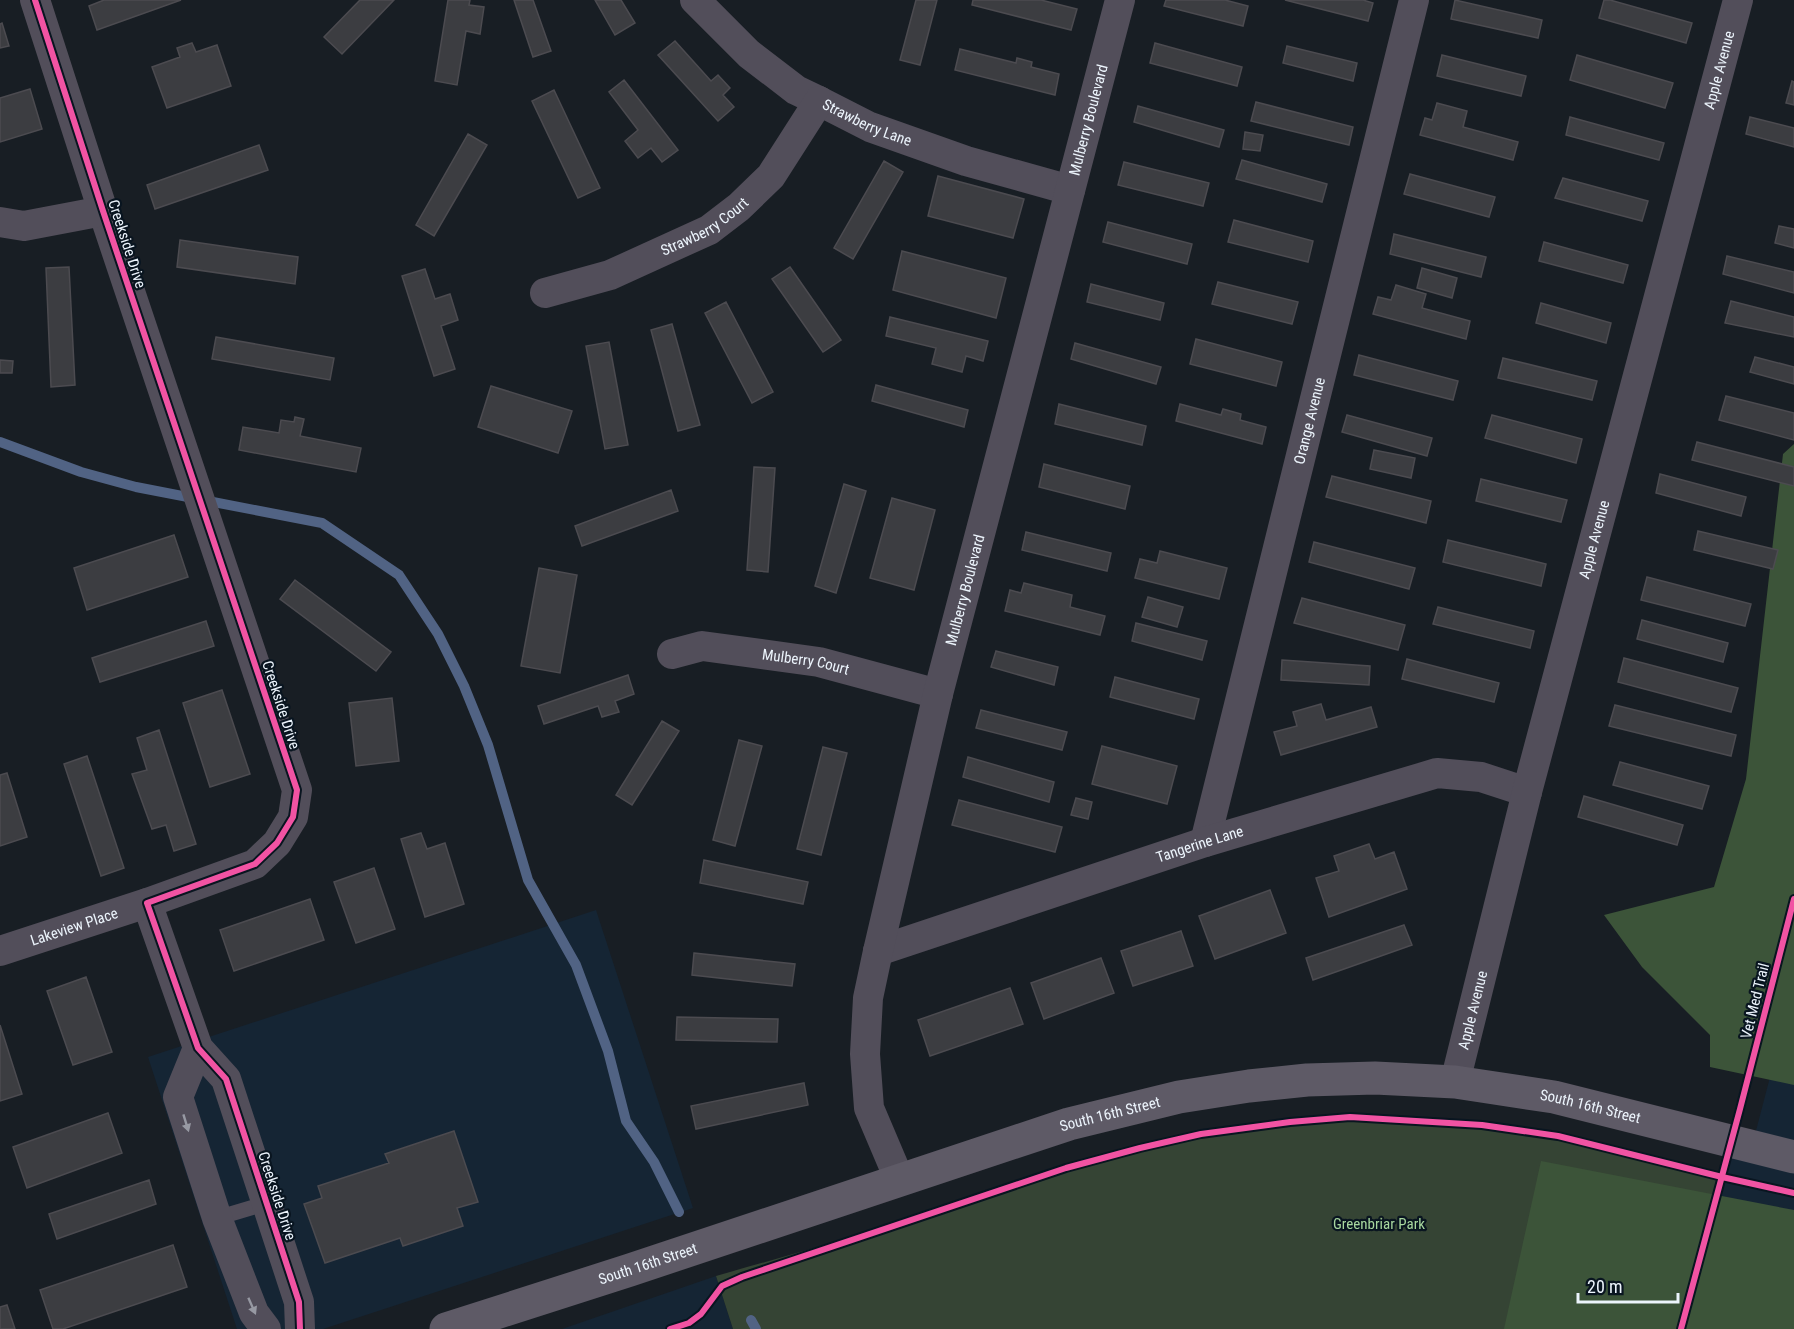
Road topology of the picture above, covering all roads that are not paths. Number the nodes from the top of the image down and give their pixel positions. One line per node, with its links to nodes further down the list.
1 (35, 0): 8 (street, Creekside Drive)
2 (695, 0): 6 (street, Strawberry Lane)
3 (1120, 0): 7 (street, Mulberry Boulevard)
4 (1414, 0): 14 (street, Orange Avenue)
5 (1738, 0): 13 (street, Apple Avenue)
6 (819, 101): 7 (street, Strawberry Lane); 10 (street, Strawberry Court)
7 (1070, 190): 12 (street, Mulberry Boulevard)
8 (103, 211): 9 (street); 15 (street, Creekside Drive)
9 (0, 222)
10 (544, 293)
11 (672, 654): 12 (street, Mulberry Court)
12 (938, 694): 17 (street, Mulberry Boulevard)
13 (1527, 792): 14 (street, Tangerine Lane); 19 (street, Apple Avenue)
14 (1204, 842): 17 (street, Tangerine Lane)
15 (147, 903): 16 (street, Lakeview Place); 18 (street, Creekside Drive)
16 (0, 951)
17 (878, 951): 21 (street, Mulberry Boulevard)
18 (198, 1048): 22 (street, Creekside Drive); 23 (street, one-way to 23)
19 (1455, 1082): 20 (main road, South 16th Street); 21 (main road, South 16th Street)
20 (1794, 1157)
21 (900, 1180): 26 (main road, South 16th Street)
22 (267, 1203): 23 (lane); 25 (street, Creekside Drive)
23 (216, 1218): 24 (street, one-way to 24)
24 (266, 1329)
25 (300, 1329)
26 (446, 1329)

